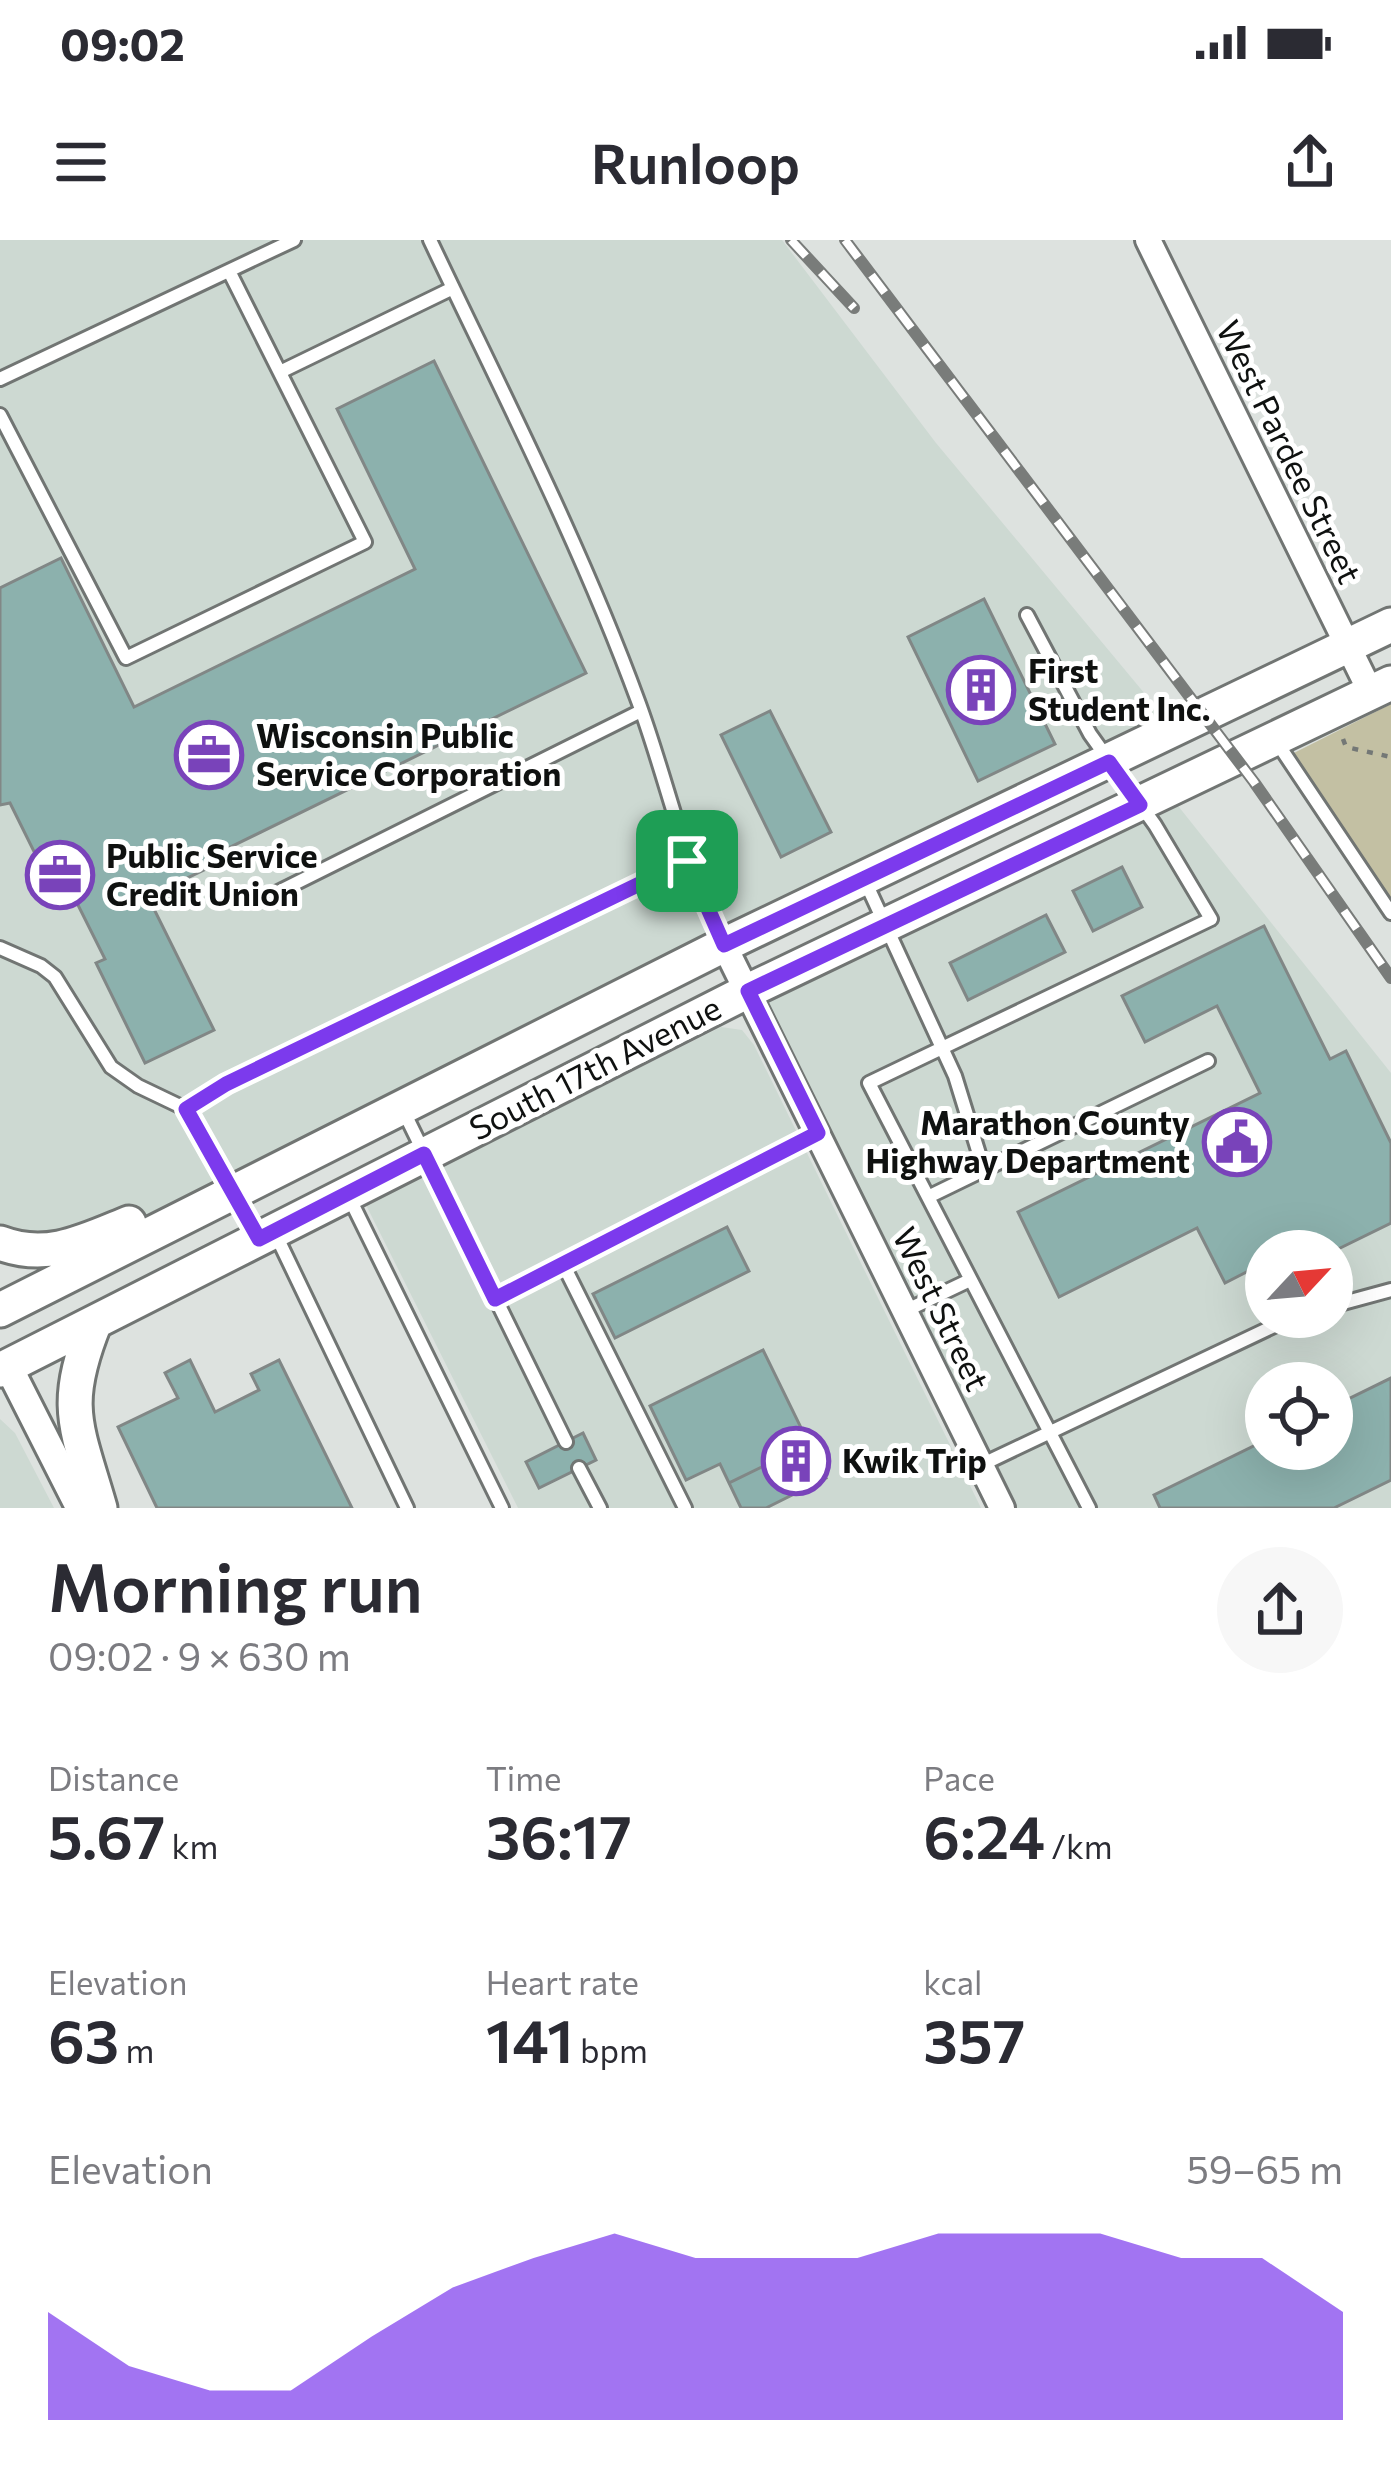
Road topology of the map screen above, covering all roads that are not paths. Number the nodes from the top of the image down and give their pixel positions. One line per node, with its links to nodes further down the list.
1 (294, 240): 4 (lane)
2 (430, 240): 5 (lane)
3 (1148, 240): 11 (street, West Pardee Street)
4 (229, 271): 6 (lane); 7 (lane)
5 (453, 288): 6 (lane); 13 (lane)
6 (280, 372): 8 (lane)
7 (0, 379)
8 (0, 415)
9 (1027, 615): 15 (lane)
10 (1391, 625): 11 (main road, South 17th Avenue)
11 (1348, 646): 12 (street, West Pardee Street); 15 (main road, South 17th Avenue)
12 (1381, 688): 14 (main road, South 17th Avenue)
13 (641, 711): 17 (lane); 19 (lane)
14 (1276, 740): 16 (main road, South 17th Avenue); 20 (lane)
15 (1109, 762): 16 (lane); 18 (main road, South 17th Avenue)
16 (1140, 805): 21 (main road, South 17th Avenue); 25 (lane)
17 (687, 861): 22 (lane); 28 (lane)
18 (864, 878): 21 (lane); 22 (main road, South 17th Avenue)
19 (274, 894)
20 (1391, 913)
21 (886, 925): 24 (main road, South 17th Avenue); 25 (lane)
22 (724, 945): 24 (street, West Street); 27 (main road, South 17th Avenue)
23 (0, 948): 28 (lane)
24 (748, 991): 29 (street, West Street); 30 (main road, South 17th Avenue)
25 (943, 1047): 31 (lane); 34 (lane)
26 (1208, 1060): 31 (lane)
27 (400, 1106): 30 (lane); 33 (main road, South 17th Avenue)
28 (186, 1109): 33 (lane)
29 (818, 1133): 37 (lane); 43 (street, West Street)
30 (424, 1154): 32 (main road, South 17th Avenue); 40 (lane)
31 (984, 1170): 34 (lane)
32 (348, 1194): 35 (main road, South 17th Avenue); 55 (lane)
33 (227, 1195): 35 (lane); 36 (main road); 42 (main road, South 17th Avenue)
34 (928, 1197): 38 (lane)
35 (266, 1235): 44 (main road, South 17th Avenue); 54 (lane)
36 (0, 1243)
37 (563, 1264): 40 (lane); 57 (lane)
38 (970, 1280): 43 (lane); 47 (lane)
39 (1391, 1290): 41 (lane)
40 (495, 1299): 48 (lane)
41 (1353, 1300)
42 (0, 1310)
43 (905, 1311): 49 (street, West Street)
44 (95, 1322): 46 (main road, South 17th Avenue); 53 (main road)
45 (1248, 1338): 47 (lane)
46 (3, 1362): 52 (street)
47 (1049, 1431): 49 (lane); 58 (lane)
48 (566, 1442)
49 (981, 1465): 51 (street, West Street)
50 (579, 1468): 56 (lane)
51 (992, 1505)
52 (80, 1508)
53 (100, 1508)
54 (407, 1508)
55 (502, 1508)
56 (600, 1508)
57 (685, 1508)
58 (1089, 1508)

